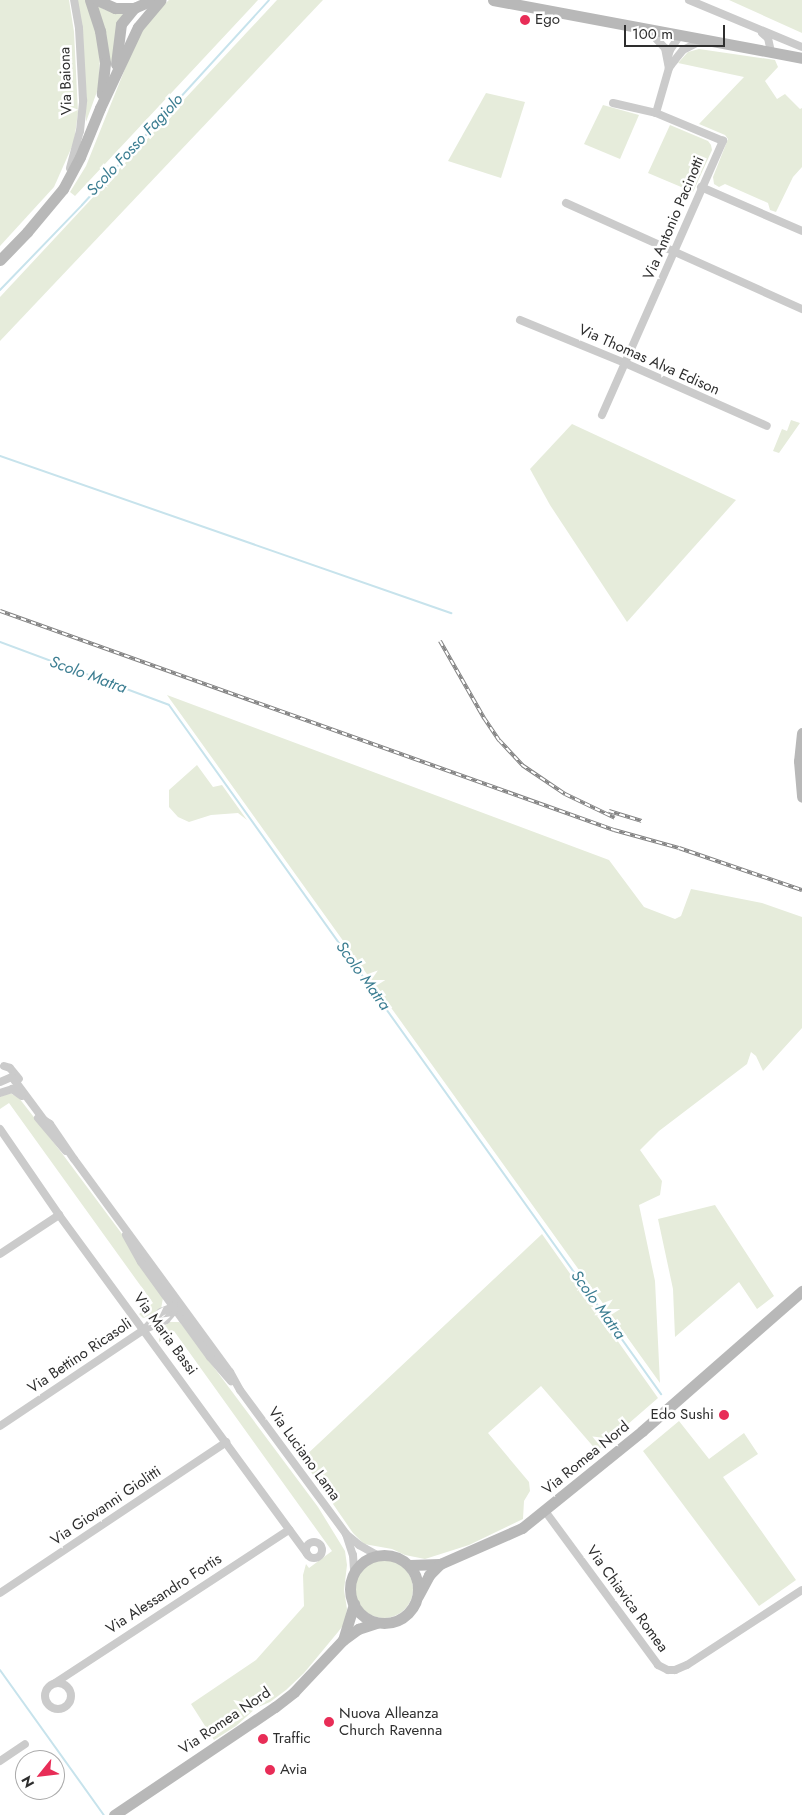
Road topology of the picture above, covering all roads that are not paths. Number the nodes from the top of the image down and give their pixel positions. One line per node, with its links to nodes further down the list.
1 (74, 0): 25 (street, Via Baiona)
2 (90, 0): 22 (main road, Via Baiona)
3 (97, 0): 8 (main road)
4 (152, 0): 8 (main road)
5 (161, 0): 20 (main road, Via Baiona)
6 (493, 0): 9 (main road)
7 (689, 0): 10 (street)
8 (134, 8): 20 (main road, Via Baiona)
9 (648, 30): 11 (main road); 17 (street)
10 (758, 30): 13 (street); 14 (street); 15 (street)
11 (680, 35): 12 (main road); 16 (street); 17 (street)
12 (704, 40): 14 (main road); 16 (street)
13 (802, 47)
14 (756, 50): 15 (main road)
15 (772, 52): 18 (main road)
16 (678, 56): 19 (street)
17 (668, 57): 19 (street)
18 (802, 58)
19 (669, 68): 23 (street)
20 (115, 73): 22 (main road, Via Baiona)
21 (613, 102): 23 (street)
22 (100, 108): 25 (main road, Via Baiona)
23 (656, 113): 24 (street, Via Antonio Pacinotti)
24 (701, 187): 27 (street); 28 (street, Via Antonio Pacinotti)
25 (63, 189): 29 (main road, Via Baiona)
26 (566, 203): 28 (street)
27 (802, 232)
28 (674, 252): 30 (street); 32 (street, Via Antonio Pacinotti)
29 (0, 260)
30 (802, 309)
31 (520, 320): 32 (street, Via Thomas Alva Edison)
32 (625, 363): 33 (street, Via Antonio Pacinotti); 34 (street, Via Thomas Alva Edison)
33 (602, 415)
34 (767, 426)
35 (802, 733): 36 (main road)
36 (802, 798)
37 (2, 1081): 39 (street, Via Luciano Lama); 39 (street, Via Luciano Lama)
38 (2, 1092): 41 (street, Via Luciano Lama)
39 (50, 1124): 41 (street, Via Luciano Lama)
40 (0, 1129): 42 (street, Via Maria Bassi)
41 (74, 1159): 43 (street, Via Luciano Lama)
42 (59, 1215): 44 (street); 52 (street, Via Maria Bassi)
43 (117, 1219): 45 (street, Via Luciano Lama); 47 (street, Via Luciano Lama)
44 (0, 1254)
45 (146, 1256): 48 (street, Via Luciano Lama); 53 (street, Via Luciano Lama)
46 (802, 1292): 57 (main road, Via Romea Nord)
47 (166, 1297): 48 (street, Via Luciano Lama); 49 (street)
48 (174, 1307): 49 (street, Via Bettino Ricasoli); 50 (street); 51 (street, Via Luciano Lama); 53 (street, Via Luciano Lama)
49 (161, 1312): 52 (street, Via Bettino Ricasoli)
50 (166, 1320): 51 (street); 52 (street)
51 (182, 1320): 54 (street, Via Luciano Lama)
52 (145, 1330): 55 (street, Via Bettino Ricasoli); 56 (street, Via Maria Bassi)
53 (214, 1350): 54 (street, Via Luciano Lama)
54 (240, 1390): 59 (street, Via Luciano Lama)
55 (0, 1426)
56 (226, 1442): 58 (street, Via Maria Bassi); 66 (street, Via Giovanni Giolitti)
57 (545, 1511): 62 (main road, Via Romea Nord); 65 (street, Via Chiavica Romea)
58 (289, 1530): 60 (street, Via Maria Bassi); 71 (street, Via Alessandro Fortis)
59 (346, 1534): 61 (street, Via Luciano Lama); 64 (street, Via Luciano Lama)
60 (308, 1555)
61 (378, 1556): 63 (main road); 64 (main road)
62 (440, 1564): 63 (main road, Via Romea Nord); 67 (main road, Via Romea Nord)
63 (410, 1565): 67 (main road)
64 (354, 1571): 68 (main road)
65 (802, 1590)
66 (0, 1593)
67 (418, 1596): 69 (main road)
68 (354, 1604): 69 (main road); 70 (main road, Via Romea Nord)
69 (377, 1623): 70 (main road, Via Romea Nord)
70 (343, 1640): 74 (main road, Via Romea Nord)
71 (55, 1683)
72 (25, 1744): 73 (street)
73 (0, 1761)
74 (114, 1815)

